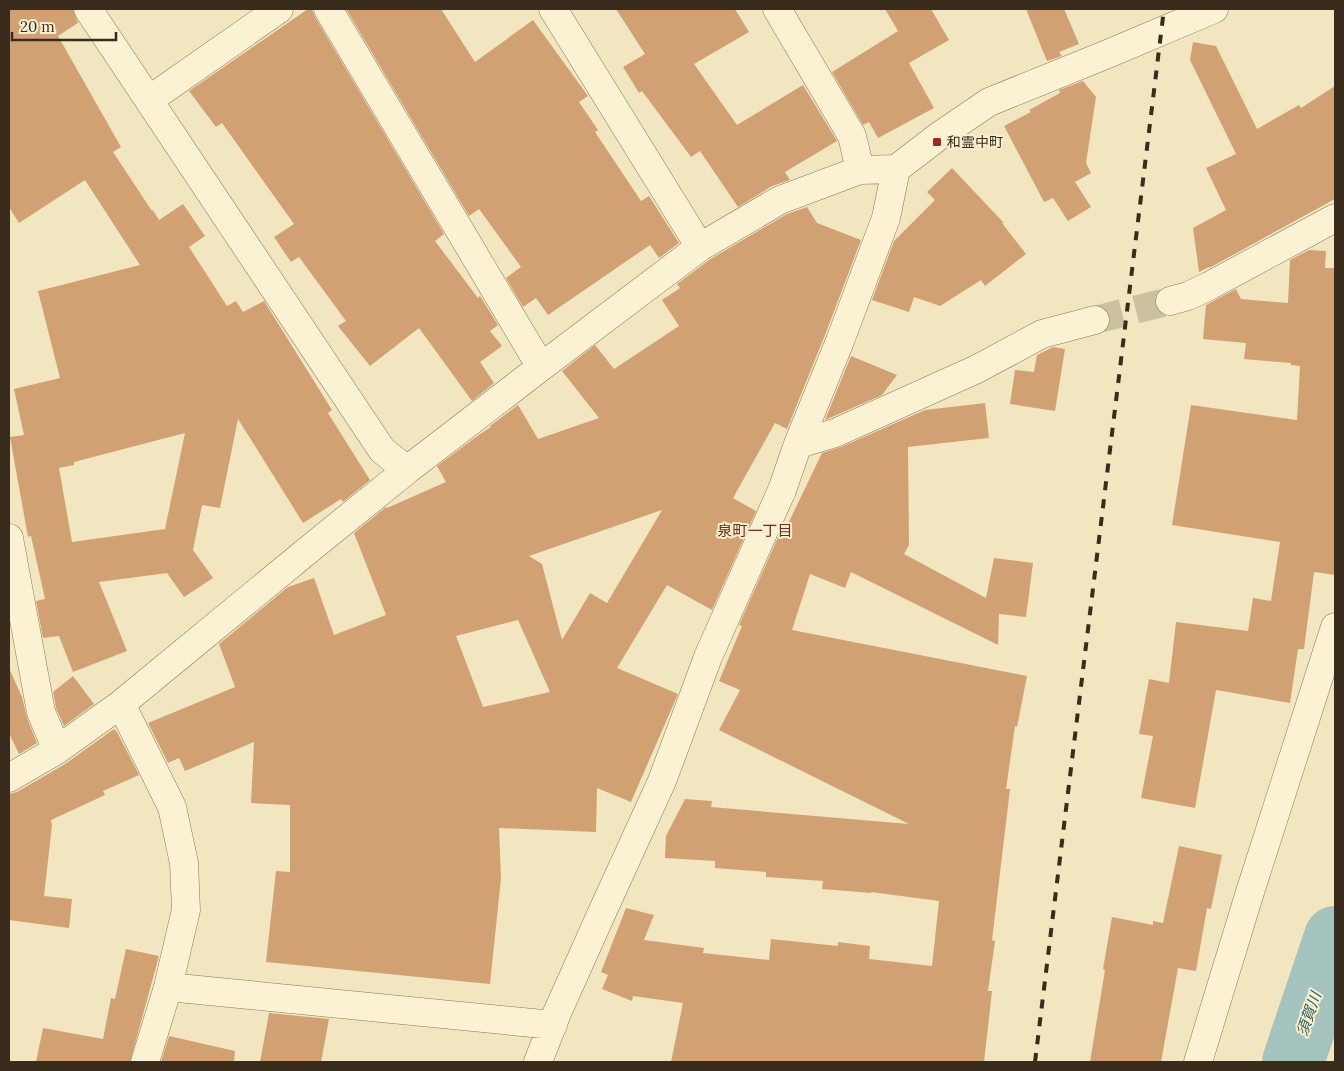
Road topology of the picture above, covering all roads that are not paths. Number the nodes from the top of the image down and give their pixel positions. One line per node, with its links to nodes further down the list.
1 (88, 9): 7 (street)
2 (279, 9): 7 (street)
3 (328, 9): 14 (street)
4 (553, 9): 11 (street)
5 (777, 9): 9 (street)
6 (1214, 9): 8 (street)
7 (149, 100): 16 (street)
8 (896, 169): 9 (street); 15 (street)
9 (860, 170): 11 (street)
10 (1335, 218): 12 (street)
11 (700, 247): 14 (street)
12 (1170, 301)
13 (1095, 320): 15 (street)
14 (541, 367): 16 (street)
15 (798, 444): 23 (street)
16 (407, 470): 19 (street)
17 (9, 538): 20 (street)
18 (1335, 627): 26 (street)
19 (121, 704): 20 (street); 22 (street)
20 (57, 750): 21 (street)
21 (9, 778)
22 (168, 987): 23 (street); 24 (street)
23 (553, 1026): 25 (street)
24 (145, 1062)
25 (538, 1062)
26 (1198, 1062)

